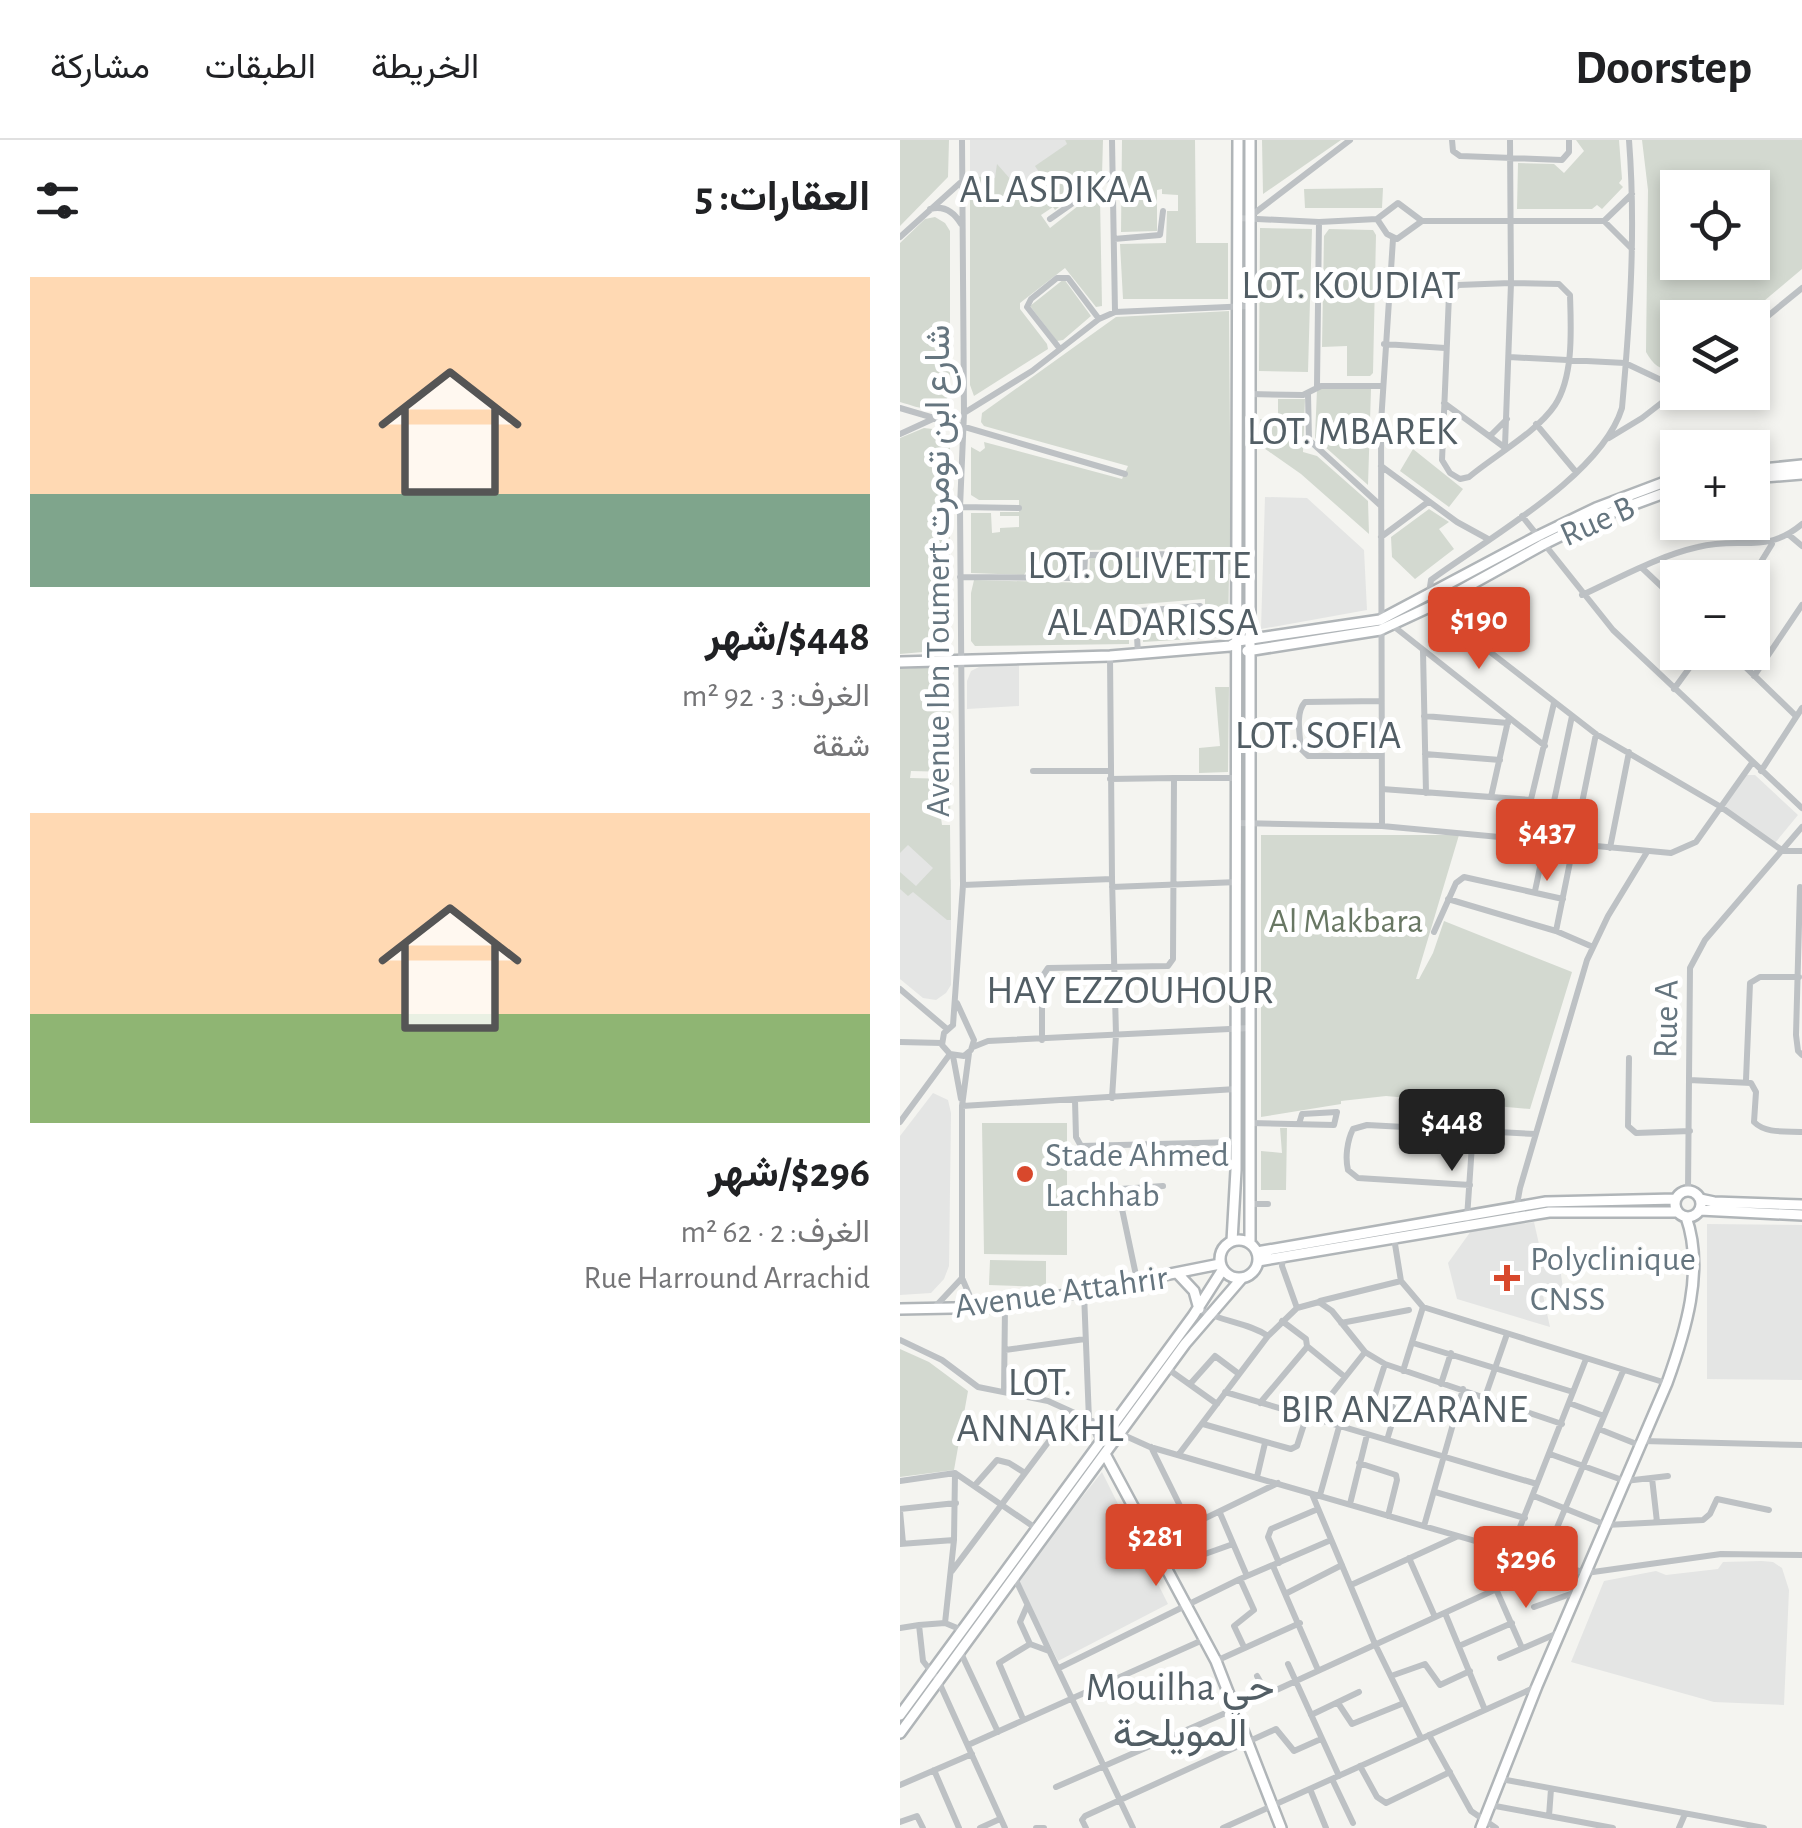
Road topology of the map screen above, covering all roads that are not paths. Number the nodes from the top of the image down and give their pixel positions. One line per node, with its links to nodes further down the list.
1 (962, 140): 12 (street, Avenue Ibn Toumert شارع ابن تومرت)
2 (1112, 140): 11 (street)
3 (1238, 140): 16 (main road)
4 (1250, 140): 17 (main road)
5 (1350, 140): 17 (street)
6 (1452, 140): 10 (street)
7 (1510, 140): 10 (street)
8 (1569, 140): 10 (street)
9 (1629, 140): 13 (street)
10 (1510, 158): 21 (street)
11 (1111, 176): 18 (street); 26 (street)
12 (960, 183): 14 (street); 24 (street, Avenue Ibn Toumert شارع ابن تومرت)
13 (1633, 194): 22 (street); 28 (street)
14 (929, 209): 24 (street); 25 (street)
15 (1163, 211): 26 (street)
16 (1237, 218): 17 (street); 31 (main road)
17 (1250, 218): 23 (street); 32 (main road)
18 (1050, 220)
19 (1377, 220): 20 (street); 23 (street); 27 (street)
20 (1422, 220): 21 (street); 27 (street)
21 (1510, 220): 22 (street); 29 (street)
22 (1604, 221): 28 (street)
23 (1319, 222): 43 (street)
24 (961, 224): 50 (street, Avenue Ibn Toumert شارع ابن تومرت)
25 (900, 237)
26 (1114, 238): 33 (street)
27 (1393, 239): 36 (street)
28 (1633, 251): 41 (street)
29 (1511, 283): 37 (street); 39 (street); 40 (street)
30 (1802, 288): 34 (street)
31 (1236, 306): 32 (street); 33 (street); 91 (main road)
32 (1250, 306): 45 (main road)
33 (1114, 312): 35 (street)
34 (1770, 314)
35 (1099, 320): 38 (street); 38 (street)
36 (1384, 344): 37 (street); 44 (street)
37 (1445, 348): 47 (street)
38 (1060, 350): 50 (street)
39 (1510, 357): 40 (street); 52 (street)
40 (1568, 359): 41 (street); 53 (street)
41 (1625, 363): 42 (street); 57 (street)
42 (1660, 380)
43 (1317, 386): 44 (street); 46 (street)
44 (1382, 386): 60 (street)
45 (1250, 394): 46 (street); 91 (main road)
46 (1308, 394): 69 (street)
47 (1444, 403): 56 (street); 58 (street)
48 (1660, 404): 57 (street)
49 (900, 408): 51 (street)
50 (964, 413): 54 (street, Avenue Ibn Toumert شارع ابن تومرت)
51 (936, 418): 54 (street); 55 (street)
52 (1507, 420): 56 (street); 58 (street)
53 (1536, 424): 58 (street); 62 (street)
54 (962, 429): 63 (street); 70 (street, Avenue Ibn Toumert شارع ابن تومرت)
55 (900, 434)
56 (1491, 435): 58 (street)
57 (1607, 439): 62 (street)
58 (1505, 448)
59 (1802, 464): 61 (main road)
60 (1381, 466): 68 (street); 69 (street)
61 (1770, 468)
62 (1576, 472): 72 (street)
63 (1125, 474)
64 (1802, 474): 65 (main road)
65 (1770, 477)
66 (1660, 484): 77 (main road, Rue B)
67 (1660, 495): 77 (main road, Rue B)
68 (1428, 502): 75 (street); 76 (street)
69 (1380, 506): 75 (street)
70 (960, 507): 71 (street); 83 (street, Avenue Ibn Toumert شارع ابن تومرت)
71 (1019, 508)
72 (1522, 516): 76 (street); 77 (street)
73 (1802, 524): 74 (street)
74 (1789, 534): 78 (street); 79 (street)
75 (1380, 538): 89 (street)
76 (1489, 538): 86 (street)
77 (1541, 540): 85 (street); 86 (main road, Rue B)
78 (1773, 543): 80 (street); 81 (street)
79 (1802, 546)
80 (1762, 560)
81 (1642, 568): 84 (street); 85 (street)
82 (1185, 573): 83 (street)
83 (960, 577): 95 (street, Avenue Ibn Toumert شارع ابن تومرت)
84 (1660, 585)
85 (1582, 594): 100 (street)
86 (1432, 601): 89 (main road, Rue B); 90 (main road, Rue B); 102 (street)
87 (1802, 605): 99 (street)
88 (1200, 606): 93 (street)
89 (1380, 625): 90 (main road, Rue B); 91 (main road, Rue B); 101 (street)
90 (1392, 625): 92 (street)
91 (1241, 646): 93 (main road, Rue B); 119 (main road); 127 (main road)
92 (1423, 651): 104 (street); 107 (street)
93 (1138, 654): 94 (main road, Rue B)
94 (1110, 656): 95 (main road, Rue B); 117 (street)
95 (962, 658): 96 (main road, Rue B); 139 (street, Avenue Ibn Toumert شارع ابن تومرت)
96 (900, 662)
97 (1688, 670): 100 (street)
98 (1748, 670): 99 (street)
99 (1754, 676): 106 (street)
100 (1674, 689): 114 (street)
101 (1380, 701): 112 (street); 112 (street)
102 (1554, 703): 105 (street); 109 (street)
103 (1802, 708): 106 (street)
104 (1424, 716): 107 (street); 111 (street)
105 (1572, 716): 108 (street); 131 (street)
106 (1796, 716): 116 (street)
107 (1508, 721): 109 (street); 113 (street)
108 (1596, 734): 110 (street); 132 (street)
109 (1544, 746): 123 (street)
110 (1629, 752): 124 (street); 133 (street)
111 (1424, 754): 113 (street); 121 (street)
112 (1381, 756): 120 (street)
113 (1500, 760): 122 (street)
114 (1752, 763): 116 (street); 124 (street)
115 (1034, 771): 117 (street)
116 (1761, 771): 125 (street)
117 (1110, 775): 118 (street); 138 (street)
118 (1174, 778): 119 (street); 140 (street)
119 (1238, 778): 126 (main road)
120 (1382, 789): 121 (street); 128 (street)
121 (1426, 792): 122 (street)
122 (1491, 798): 123 (street)
123 (1531, 800): 130 (street)
124 (1721, 807): 134 (street); 136 (street)
125 (1802, 808)
126 (1238, 823): 127 (street); 137 (main road)
127 (1250, 824): 128 (street); 155 (main road)
128 (1382, 826): 130 (street)
129 (1802, 827): 134 (street, Rue A)
130 (1522, 837): 131 (street)
131 (1547, 842): 132 (street); 142 (street)
132 (1573, 845): 133 (street); 144 (street)
133 (1610, 848): 136 (street)
134 (1783, 850): 135 (street); 166 (street, Rue A)
135 (1802, 851)
136 (1648, 852): 148 (street)
137 (1238, 882): 140 (street); 156 (main road)
138 (1112, 883): 139 (street); 140 (street); 149 (street)
139 (963, 885): 152 (street, Avenue Ibn Toumert شارع ابن تومرت)
140 (1173, 886): 149 (street)
141 (1800, 887): 147 (street)
142 (1535, 891): 143 (street); 144 (street)
143 (1448, 898): 145 (street); 146 (street)
144 (1563, 899): 145 (street)
145 (1556, 931): 148 (street)
146 (1434, 932)
147 (1801, 940): 150 (street)
148 (1593, 947): 178 (street)
149 (1113, 966): 157 (street); 159 (street)
150 (1799, 977): 153 (street); 167 (street)
151 (900, 989): 162 (street)
152 (956, 1002): 154 (street, Avenue Ibn Toumert شارع ابن تومرت); 162 (street, Avenue Ibn Toumert شارع ابن تومرت)
153 (1800, 1006): 164 (street)
154 (966, 1027): 158 (street, Avenue Ibn Toumert شارع ابن تومرت); 162 (street)
155 (1250, 1028): 156 (street); 173 (main road)
156 (1236, 1030): 157 (street); 168 (main road)
157 (1116, 1035): 159 (street); 169 (street)
158 (973, 1036): 160 (street); 163 (street, Avenue Ibn Toumert شارع ابن تومرت)
159 (1042, 1040): 160 (street)
160 (988, 1041): 163 (street)
161 (900, 1042): 162 (street)
162 (948, 1042): 163 (street); 171 (street, Avenue Ibn Toumert شارع ابن تومرت); 172 (street)
163 (971, 1050): 171 (street, Avenue Ibn Toumert شارع ابن تومرت)
164 (1802, 1055)
165 (1629, 1058): 176 (street)
166 (1690, 1080): 167 (street); 176 (street, Rue A)
167 (1746, 1080): 177 (street)
168 (1236, 1089): 169 (street); 179 (main road)
169 (1112, 1098): 170 (street)
170 (1076, 1100): 171 (street); 179 (street)
171 (962, 1106): 203 (street, Avenue Ibn Toumert شارع ابن تومرت)
172 (900, 1122)
173 (1250, 1124): 174 (street); 183 (main road)
174 (1299, 1124): 174 (street)
175 (1472, 1130): 178 (street); 181 (street); 181 (street)
176 (1690, 1131): 185 (street, Rue A)
177 (1802, 1132)
178 (1535, 1134): 192 (street)
179 (1236, 1142): 180 (main road)
180 (1236, 1185): 183 (main road); 198 (main road)
181 (1470, 1185): 193 (street)
182 (1163, 1186): 184 (street)
183 (1250, 1186): 188 (main road)
184 (1118, 1190): 186 (street); 206 (street)
185 (1688, 1191): 187 (main road); 190 (main road)
186 (1092, 1192)
187 (1676, 1199): 192 (main road); 194 (main road)
188 (1250, 1204): 189 (street); 199 (main road)
189 (1268, 1204)
190 (1700, 1204): 191 (main road); 194 (main road); 195 (main road)
191 (1802, 1205)
192 (1516, 1212): 193 (main road); 194 (main road); 196 (main road)
193 (1468, 1214): 196 (street); 197 (main road)
194 (1682, 1214): 239 (main road)
195 (1802, 1214)
196 (1463, 1226): 197 (main road)
197 (1393, 1233): 199 (main road); 200 (main road); 205 (street)
198 (1232, 1240): 199 (main road); 201 (main road)
199 (1255, 1252): 200 (main road); 204 (main road)
200 (1283, 1256): 211 (street)
201 (1221, 1267): 202 (main road, Avenue Attahrir); 204 (main road); 215 (main road)
202 (1179, 1275): 206 (main road, Avenue Attahrir); 215 (main road)
203 (962, 1278): 213 (street); 214 (street, Avenue Ibn Toumert شارع ابن تومرت)
204 (1242, 1278): 217 (main road)
205 (1402, 1280): 208 (street); 209 (street)
206 (1138, 1282): 207 (main road, Avenue Attahrir)
207 (1084, 1293): 210 (main road, Avenue Attahrir); 222 (street)
208 (1319, 1302): 211 (street); 219 (street)
209 (1422, 1306): 220 (street); 224 (street)
210 (1005, 1307): 214 (main road, Avenue Attahrir); 226 (street)
211 (1297, 1308): 218 (street)
212 (900, 1309): 213 (main road, Avenue Attahrir)
213 (934, 1309): 214 (main road, Avenue Attahrir)
214 (975, 1309)
215 (1198, 1309): 217 (street); 256 (main road)
216 (1408, 1310): 219 (street)
217 (1209, 1315): 221 (street); 232 (main road)
218 (1282, 1321): 221 (street); 225 (street)
219 (1341, 1324): 227 (street)
220 (1506, 1334): 229 (street); 231 (street)
221 (1268, 1336): 235 (street)
222 (1085, 1339): 226 (street); 251 (street)
223 (900, 1340): 241 (street)
224 (1413, 1343): 228 (street); 233 (street)
225 (1307, 1346): 236 (street); 247 (street)
226 (1005, 1350): 241 (street)
227 (1365, 1352): 230 (street); 236 (street)
228 (1451, 1353): 231 (street); 238 (street)
229 (1586, 1359): 234 (street); 243 (street)
230 (1385, 1364): 233 (street); 258 (street)
231 (1496, 1367): 243 (street); 244 (street)
232 (1168, 1368): 237 (street); 256 (main road)
233 (1403, 1371): 238 (street)
234 (1622, 1371): 239 (street); 249 (street)
235 (1240, 1374): 237 (street); 242 (street)
236 (1345, 1377): 250 (street)
237 (1190, 1383): 246 (street)
238 (1441, 1384): 240 (street)
239 (1668, 1384): 260 (main road)
240 (1463, 1390): 244 (street); 267 (street)
241 (1004, 1392): 248 (street)
242 (1225, 1392): 246 (street); 247 (street)
243 (1573, 1392): 245 (street)
244 (1485, 1397): 253 (street)
245 (1569, 1403): 249 (street); 253 (street)
246 (1217, 1404): 252 (street)
247 (1260, 1404): 250 (street)
248 (1070, 1413): 251 (street); 271 (street)
249 (1604, 1416): 255 (street)
250 (1309, 1419): 254 (street); 259 (street)
251 (1089, 1420): 256 (street); 261 (street)
252 (1203, 1424): 259 (street); 265 (street)
253 (1562, 1424): 266 (street)
254 (1339, 1427): 257 (street); 282 (street)
255 (1599, 1429): 260 (street); 269 (street)
256 (1114, 1433): 261 (main road); 263 (street); 264 (main road)
257 (1367, 1435): 258 (street); 268 (street)
258 (1387, 1440): 267 (street)
259 (1265, 1443): 272 (street)
260 (1640, 1443): 262 (street); 276 (main road)
261 (1100, 1444): 264 (street); 298 (main road)
262 (1802, 1445)
263 (1150, 1446): 265 (street); 296 (street)
264 (1106, 1454): 302 (main road); 313 (main road)
265 (1179, 1454): 272 (street)
266 (1550, 1454): 269 (street); 278 (street)
267 (1443, 1456): 278 (street); 281 (street)
268 (1359, 1463): 286 (street); 292 (street)
269 (1584, 1466): 276 (street); 288 (street)
270 (955, 1473): 275 (street); 279 (street); 284 (street)
271 (1025, 1473): 279 (street); 285 (street)
272 (1258, 1476): 277 (street)
273 (1668, 1476): 274 (street)
274 (1652, 1478): 276 (street); 294 (street)
275 (900, 1481)
276 (1625, 1481): 295 (main road)
277 (1279, 1482): 280 (street); 291 (street)
278 (1537, 1484): 283 (street)
279 (975, 1485): 285 (street)
280 (1311, 1492): 282 (street); 287 (street)
281 (1435, 1492): 293 (street); 297 (street)
282 (1320, 1496): 286 (street)
283 (1534, 1496): 288 (street); 293 (street)
284 (956, 1502): 290 (street); 300 (street)
285 (1002, 1503): 298 (street); 312 (street)
286 (1350, 1504): 292 (street)
287 (1318, 1509): 301 (street); 310 (street)
288 (1566, 1510): 295 (street); 309 (street)
289 (1769, 1510): 294 (street)
290 (900, 1512): 303 (street)
291 (1220, 1514): 296 (street); 304 (street)
292 (1388, 1516): 297 (street)
293 (1525, 1518): 305 (street)
294 (1656, 1522): 295 (street)
295 (1606, 1525): 314 (main road)
296 (1190, 1526): 302 (street)
297 (1424, 1526): 299 (street)
298 (1037, 1529): 313 (main road)
299 (1457, 1536): 305 (street); 308 (street)
300 (954, 1540): 303 (street); 312 (street)
301 (1331, 1540): 310 (street); 311 (street)
302 (1154, 1543): 321 (main road)
303 (902, 1544)
304 (1233, 1544): 306 (street); 315 (street)
305 (1511, 1550): 309 (street)
306 (1205, 1554)
307 (1802, 1555): 314 (street)
308 (1409, 1558): 316 (street); 324 (street)
309 (1548, 1562): 314 (street); 317 (street)
310 (1276, 1564): 315 (street); 319 (street)
311 (1342, 1565): 316 (street); 319 (street)
312 (952, 1571): 326 (street)
313 (1011, 1573): 320 (street); 330 (main road); 338 (main road)
314 (1586, 1573): 318 (main road)
315 (1243, 1578): 321 (street); 336 (street)
316 (1350, 1585): 334 (street)
317 (1496, 1589): 323 (street); 327 (street)
318 (1578, 1592): 322 (street); 331 (main road)
319 (1287, 1593): 325 (street)
320 (1028, 1604): 333 (street); 339 (street)
321 (1186, 1605): 332 (main road); 343 (street)
322 (1534, 1607)
323 (1444, 1613): 324 (street); 335 (street)
324 (1435, 1617): 334 (street)
325 (1300, 1623): 336 (street); 344 (street)
326 (945, 1624): 328 (street); 330 (street)
327 (1512, 1624): 335 (street); 337 (street)
328 (919, 1626): 329 (street); 346 (street)
329 (900, 1628)
330 (963, 1631): 346 (main road)
331 (1560, 1632): 337 (street); 350 (main road)
332 (1205, 1639): 341 (main road); 353 (street)
333 (1030, 1644): 339 (street); 360 (street)
334 (1375, 1644): 344 (street); 348 (street)
335 (1459, 1646): 345 (street)
336 (1244, 1647): 341 (street)
337 (1522, 1648): 340 (street)
338 (960, 1651): 346 (main road); 361 (street)
339 (1050, 1651): 343 (street)
340 (1500, 1658)
341 (1216, 1661): 356 (main road)
342 (1288, 1664): 349 (street)
343 (1059, 1668): 353 (street)
344 (1318, 1670): 349 (street)
345 (1470, 1671): 348 (street); 357 (street)
346 (935, 1676): 358 (main road); 362 (main road); 366 (street)
347 (1257, 1676): 352 (street)
348 (1391, 1676): 355 (street)
349 (1295, 1681): 352 (street); 359 (street)
350 (1536, 1686): 357 (street); 373 (main road)
351 (1360, 1692): 354 (street)
352 (1267, 1694): 356 (street)
353 (1071, 1697): 360 (street); 368 (street)
354 (1338, 1702): 355 (street); 359 (street)
355 (1404, 1703): 363 (street)
356 (1237, 1708): 365 (main road); 368 (street)
357 (1485, 1710): 363 (street)
358 (900, 1715)
359 (1312, 1715): 364 (street)
360 (1024, 1720): 361 (street)
361 (998, 1732): 366 (street)
362 (900, 1734)
363 (1425, 1737): 369 (street); 371 (street)
364 (1321, 1739): 365 (street); 372 (street)
365 (1249, 1740): 378 (street); 380 (main road)
366 (968, 1745): 367 (street)
367 (972, 1754): 370 (street); 383 (street)
368 (1104, 1765): 375 (street); 378 (street)
369 (1360, 1766): 371 (street); 372 (street)
370 (934, 1770): 374 (street); 388 (street)
371 (1450, 1772): 386 (street)
372 (1336, 1778): 376 (street); 385 (street)
373 (1500, 1778): 377 (street); 379 (main road)
374 (900, 1786)
375 (1056, 1787)
376 (1310, 1789): 380 (street); 397 (street)
377 (1551, 1789): 381 (street); 382 (street)
378 (1120, 1800): 393 (street); 394 (street)
379 (1490, 1805): 382 (street); 386 (main road)
380 (1273, 1808): 395 (street); 396 (main road)
381 (1685, 1814): 400 (street); 401 (street)
382 (1549, 1816): 399 (street)
383 (1000, 1819): 389 (street); 390 (street)
384 (900, 1822): 387 (street)
385 (1353, 1823)
386 (1482, 1824): 398 (street)
387 (923, 1828)
388 (959, 1828)
389 (980, 1828)
390 (1005, 1828)
391 (1036, 1828): 392 (street)
392 (1044, 1828)
393 (1086, 1828)
394 (1134, 1828)
395 (1223, 1828)
396 (1281, 1828)
397 (1326, 1828)
398 (1496, 1828)
399 (1613, 1828)
400 (1679, 1828)
401 (1764, 1828)

